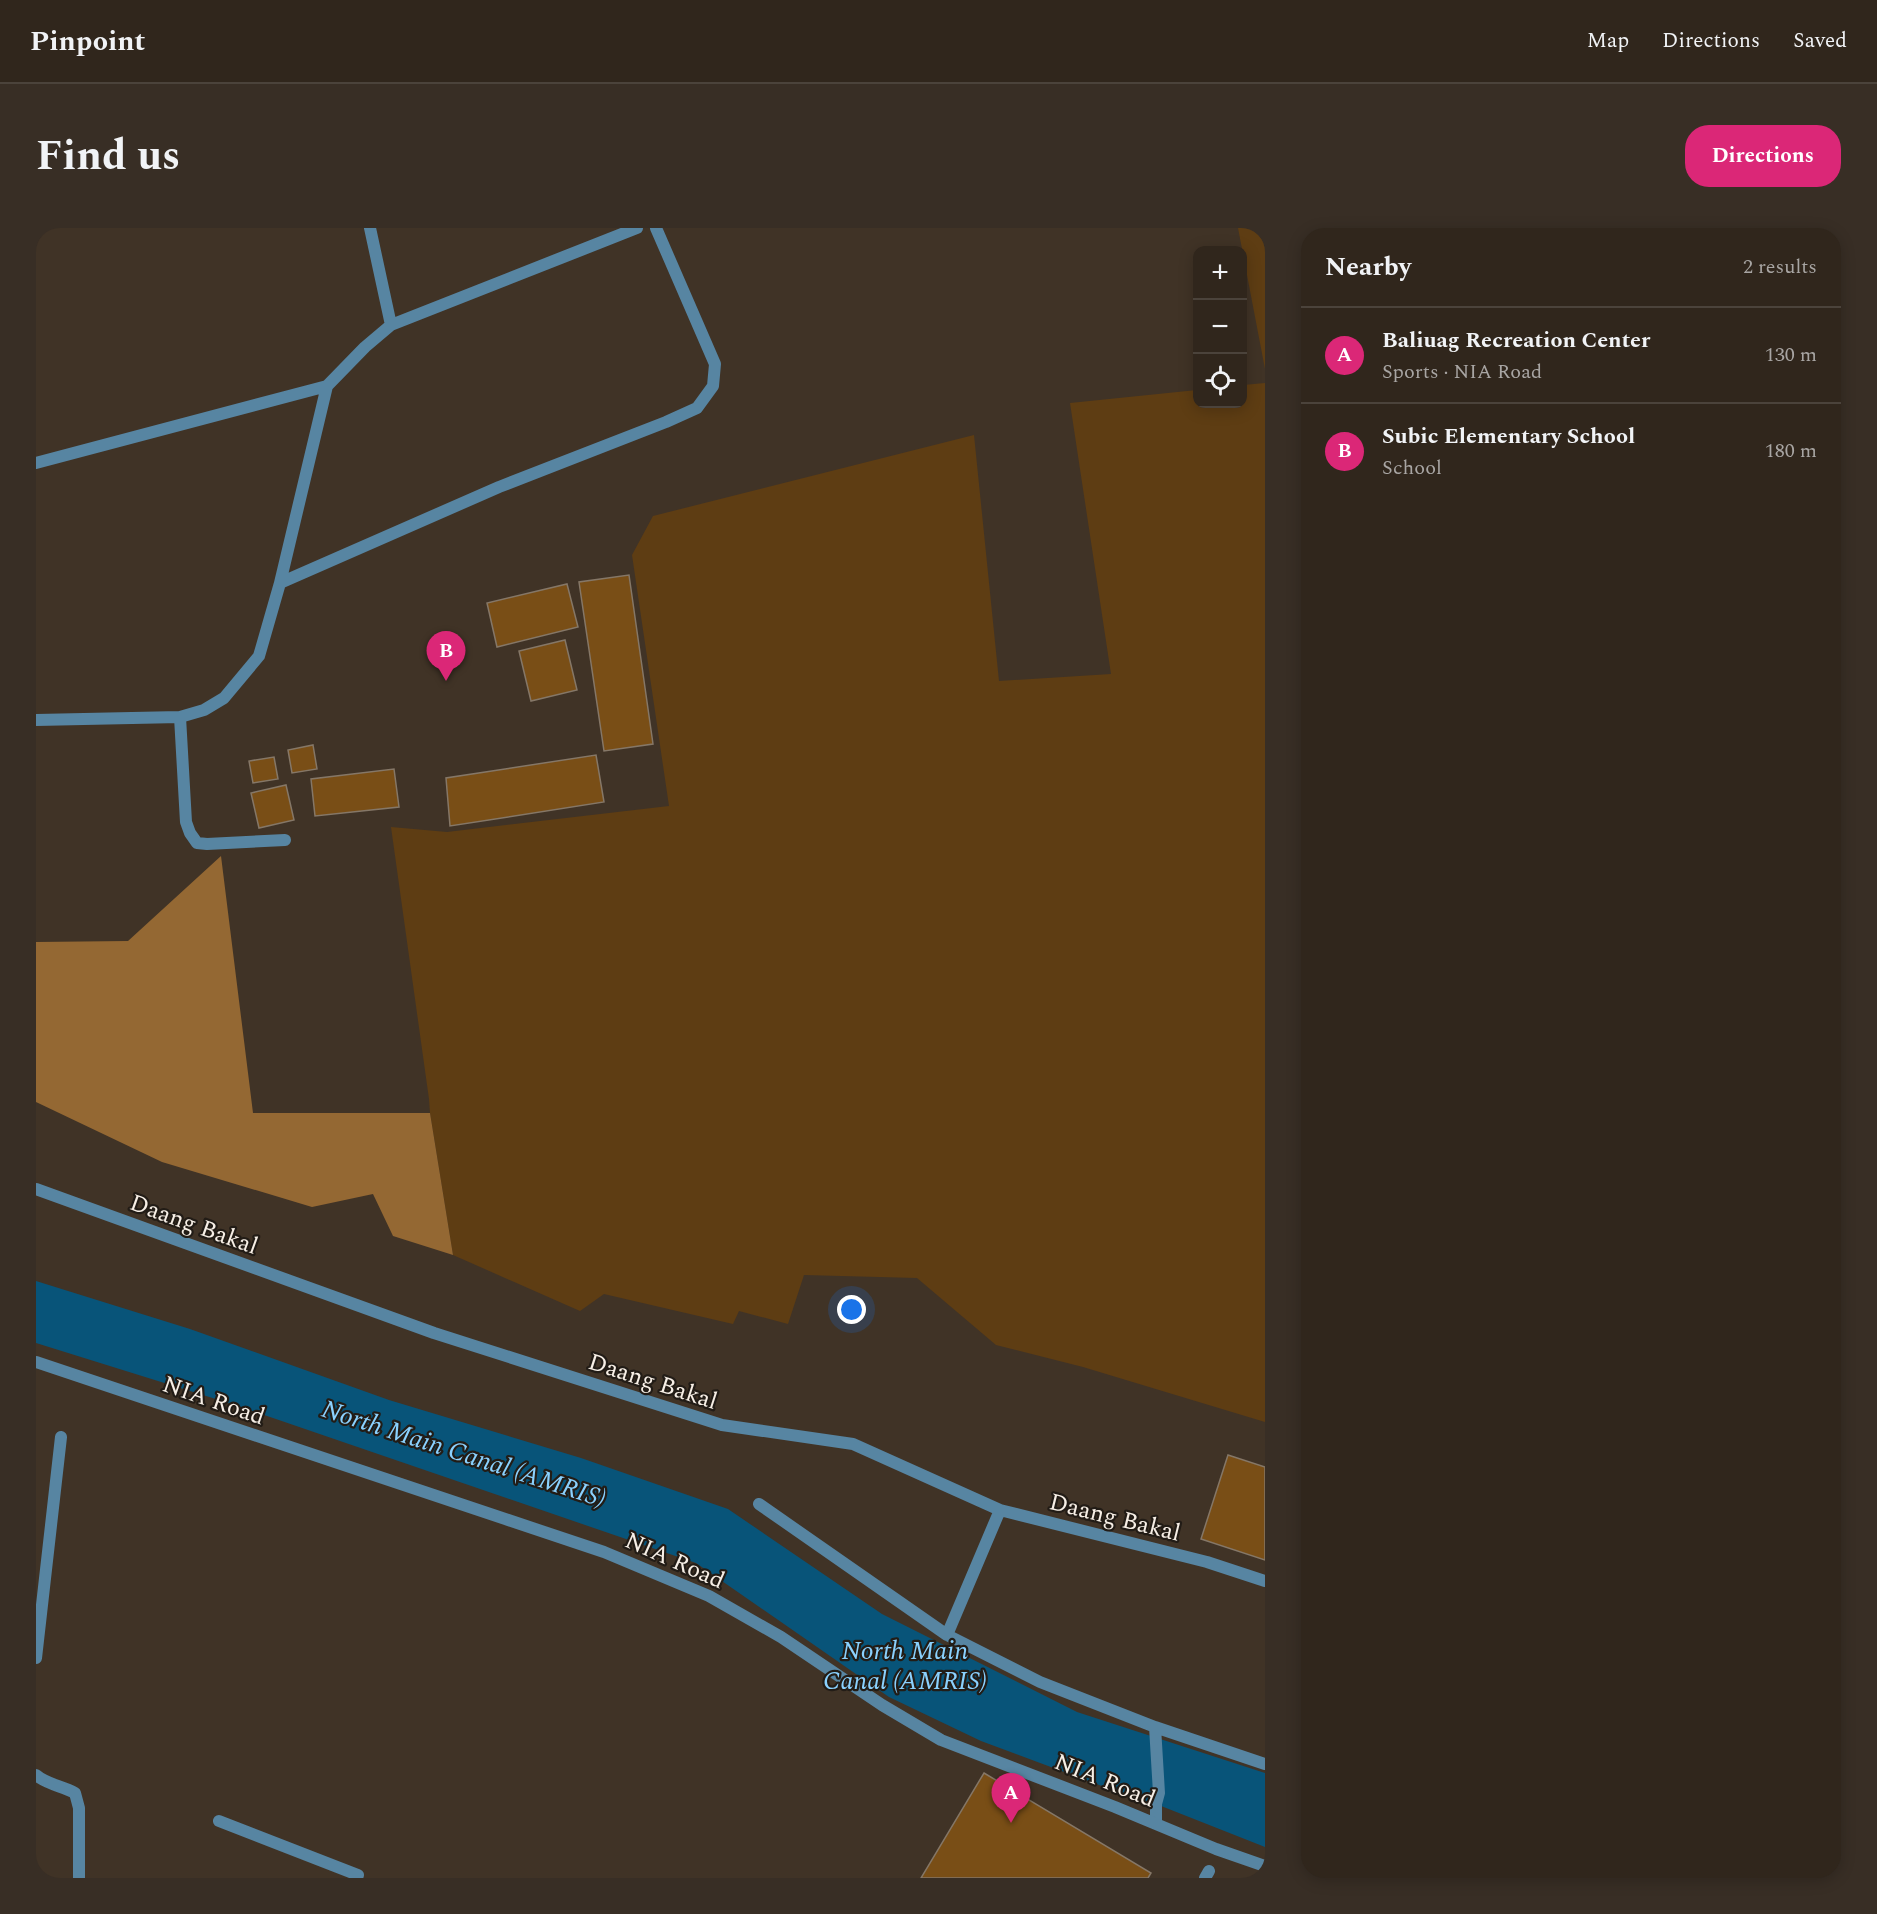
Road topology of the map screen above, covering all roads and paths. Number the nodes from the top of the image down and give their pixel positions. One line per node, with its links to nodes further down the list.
1 (370, 228): 4 (street)
2 (637, 228): 4 (street)
3 (656, 228): 7 (street)
4 (391, 325): 5 (street)
5 (327, 386): 6 (street); 7 (street)
6 (36, 463)
7 (280, 583): 8 (street)
8 (180, 717): 9 (street); 10 (street)
9 (36, 720)
10 (285, 840)
11 (36, 1189): 15 (street, Daang Bakal)
12 (36, 1362): 23 (street, NIA Road)
13 (60, 1437): 18 (street)
14 (759, 1504): 17 (street)
15 (1000, 1510): 16 (street, Daang Bakal); 17 (street)
16 (1265, 1581)
17 (946, 1635): 19 (street)
18 (36, 1658)
19 (1155, 1727): 20 (street); 23 (street)
20 (1265, 1764)
21 (36, 1775): 26 (street)
22 (219, 1821): 25 (street)
23 (1156, 1823): 24 (street, NIA Road)
24 (1265, 1866)
25 (358, 1875)
26 (79, 1878)

